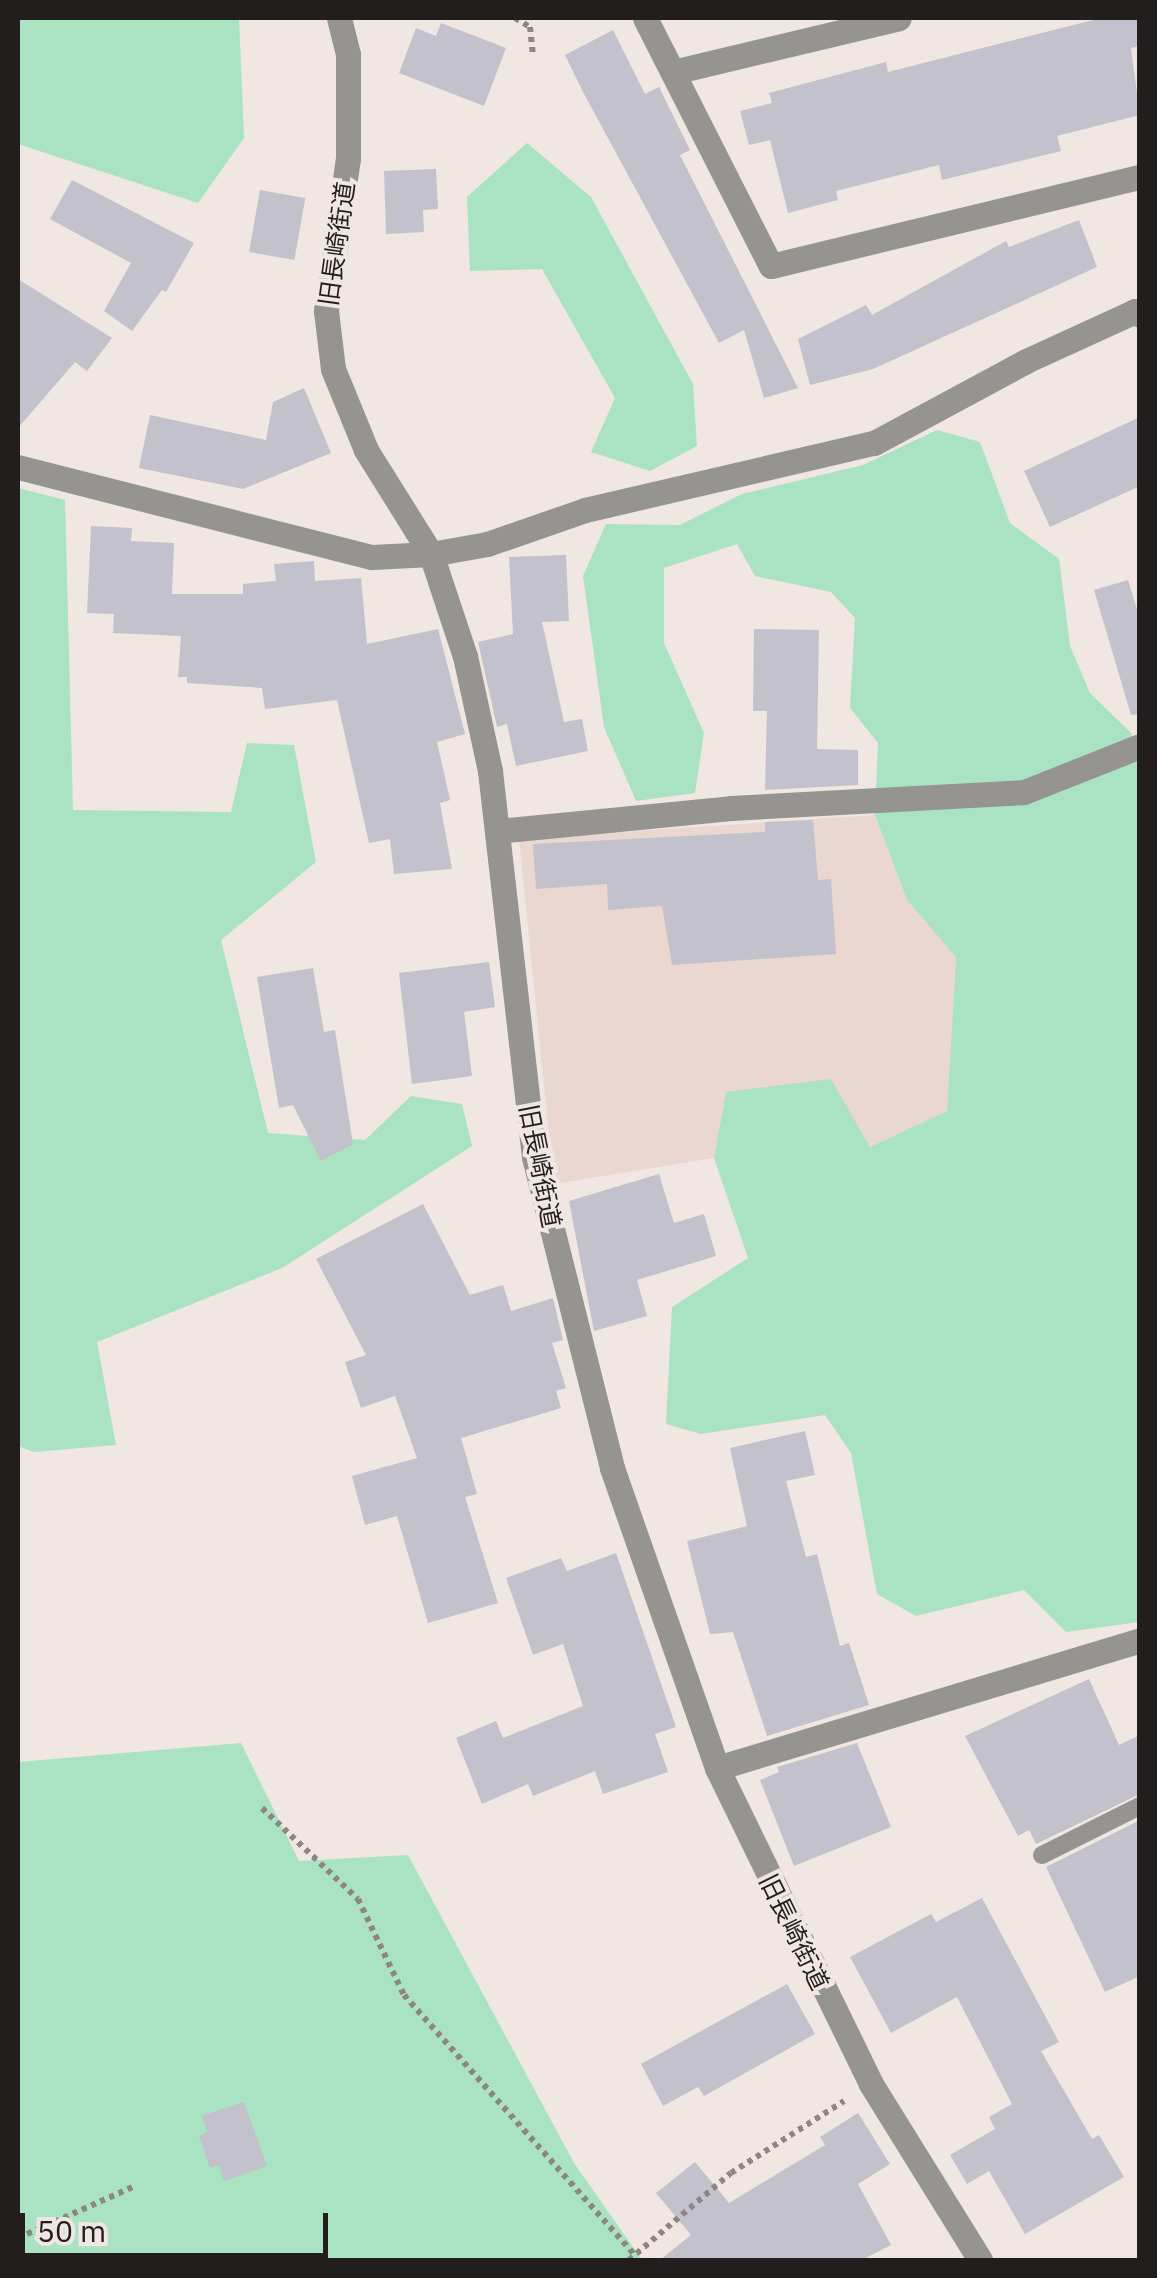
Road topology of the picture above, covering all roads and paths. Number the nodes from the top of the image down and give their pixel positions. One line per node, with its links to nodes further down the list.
1 (339, 18): 10 (street, 旧長崎街道)
2 (515, 18): 5 (path)
3 (645, 18): 6 (street)
4 (898, 18): 6 (street)
5 (533, 54)
6 (673, 72): 7 (street)
7 (1140, 177)
8 (1140, 315): 10 (street)
9 (18, 467): 10 (street)
10 (430, 554): 12 (street, 旧長崎街道)
11 (1140, 746): 12 (street)
12 (496, 831): 14 (street, 旧長崎街道)
13 (1140, 1640): 14 (street)
14 (717, 1768): 18 (street, 旧長崎街道)
15 (1140, 1806): 17 (lane)
16 (262, 1808): 21 (path)
17 (1042, 1855)
18 (870, 2084): 21 (path); 22 (street, 旧長崎街道)
19 (134, 2186): 20 (path)
20 (18, 2238)
21 (632, 2258)
22 (980, 2260)

